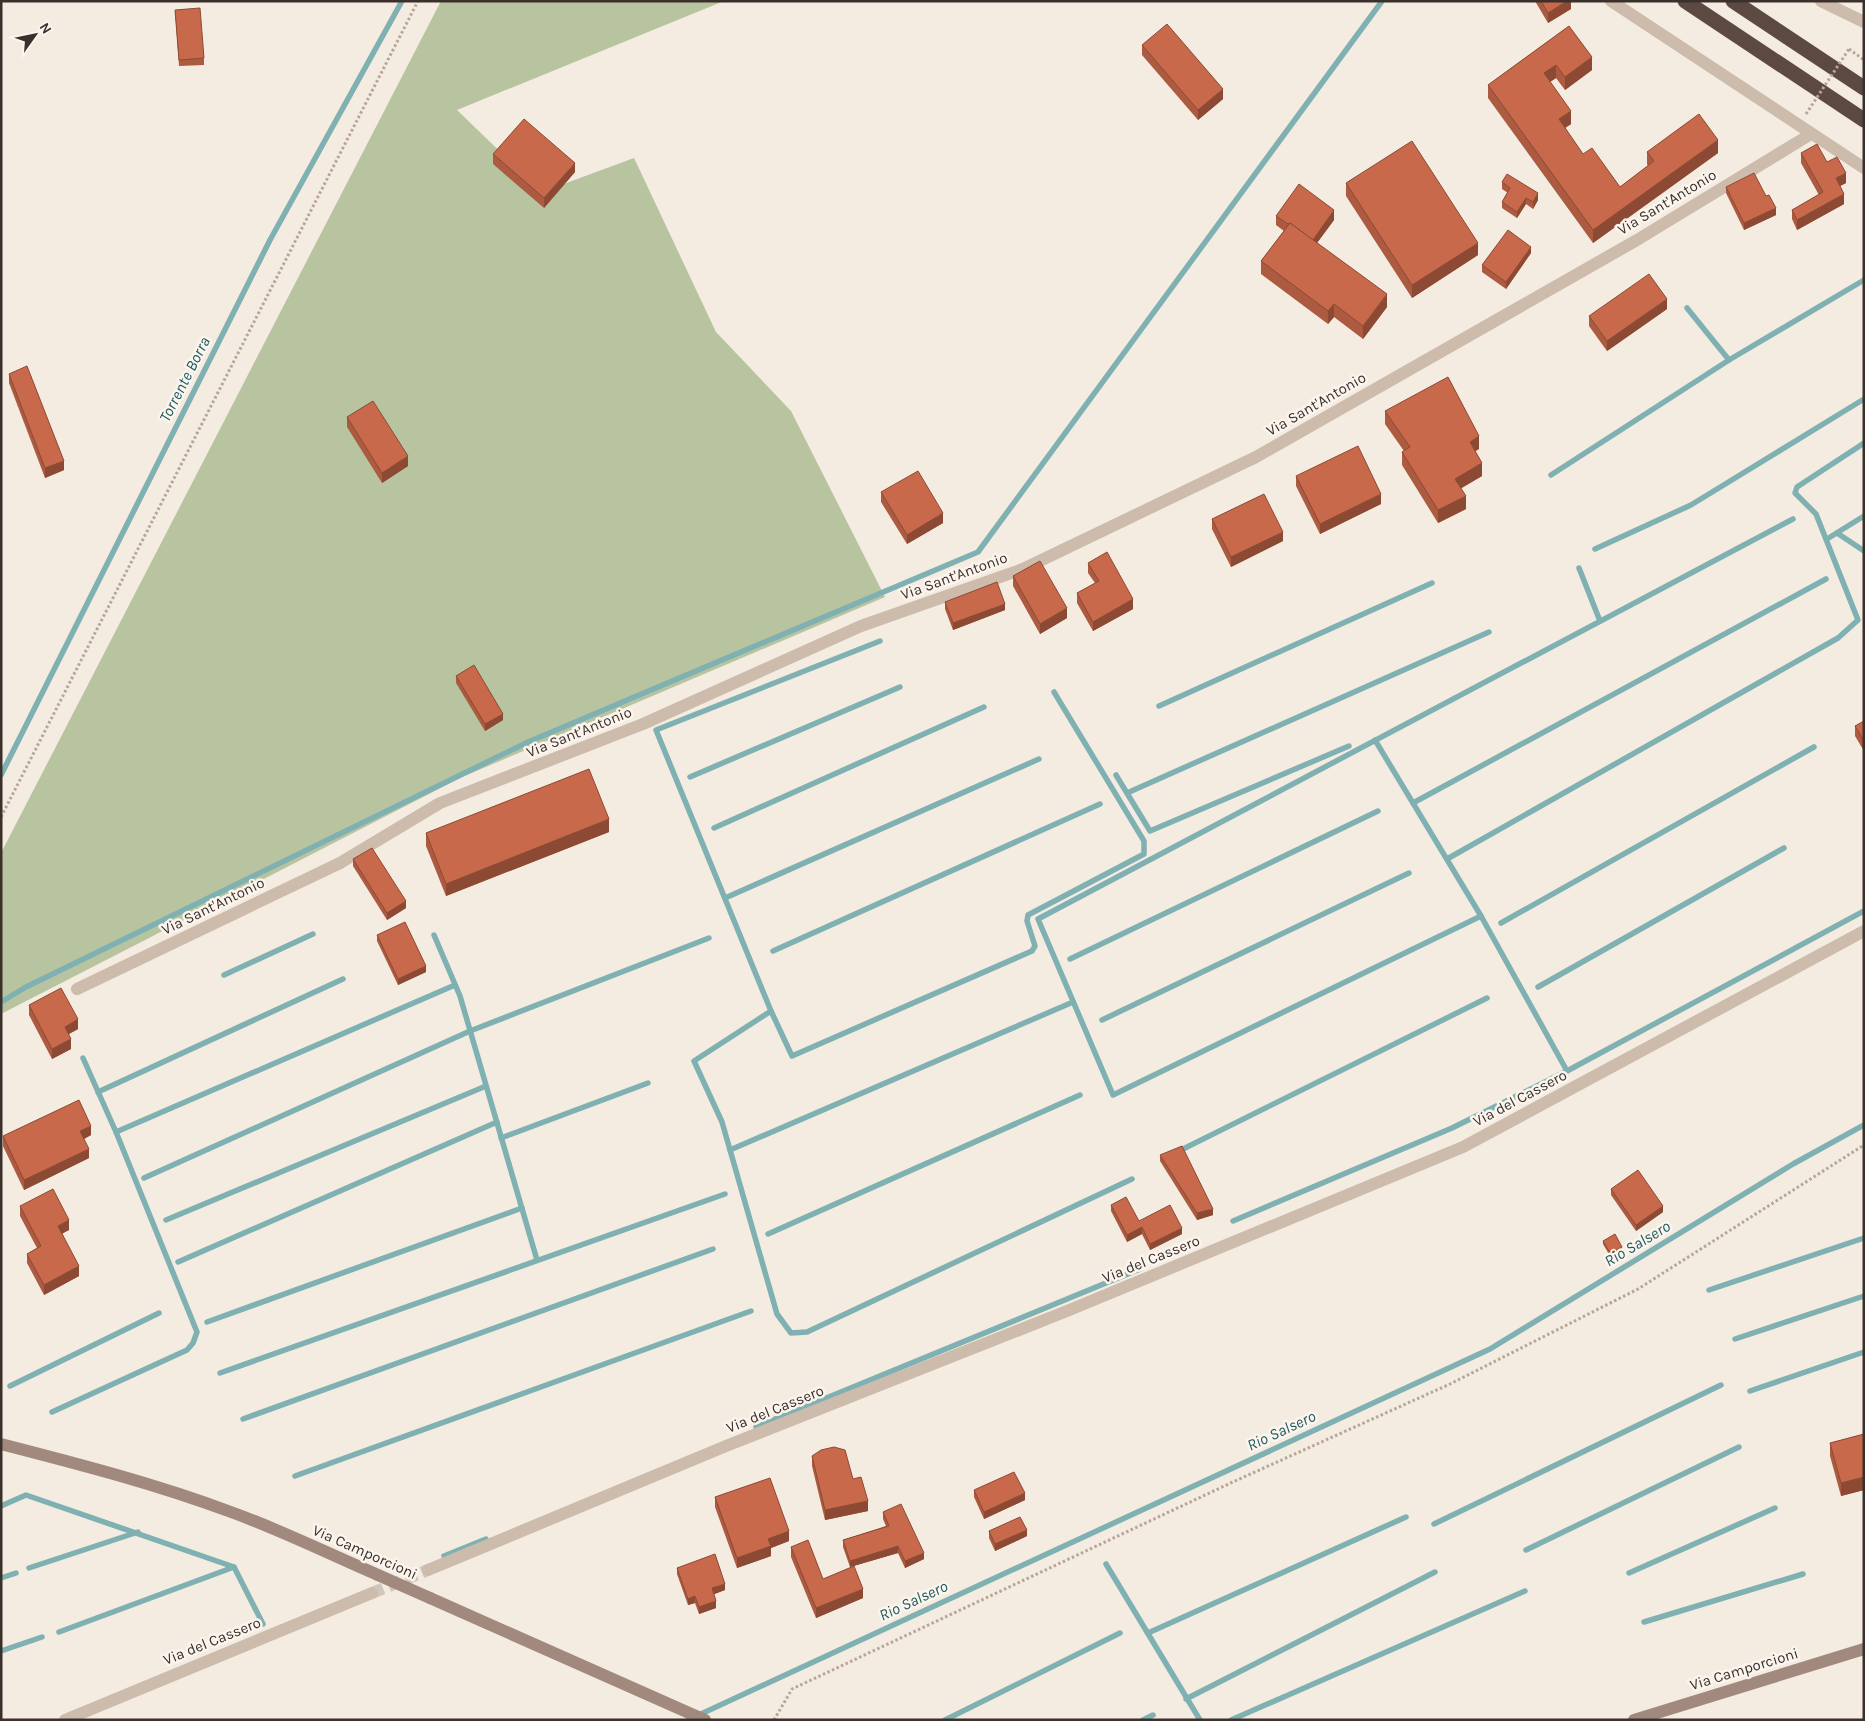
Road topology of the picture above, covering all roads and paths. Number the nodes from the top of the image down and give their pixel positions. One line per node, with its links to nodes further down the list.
1 (418, 1): 13 (path)
2 (1612, 1): 11 (street)
3 (1686, 1): 10 (highway)
4 (1733, 1): 8 (highway)
5 (1821, 1): 6 (street)
6 (1864, 22)
7 (1864, 60): 9 (path, bridge)
8 (1864, 88)
9 (1806, 114)
10 (1864, 120)
11 (1811, 134): 12 (street); 15 (street, Via Sant'Antonio)
12 (1864, 168)
13 (1, 817)
14 (1864, 931): 18 (street, Via del Cassero)
15 (77, 989)
16 (1864, 1145): 23 (path)
17 (1, 1444): 22 (main road, Via Camporcioni, bridge)
18 (428, 1570)
19 (372, 1593): 21 (street, Via del Cassero)
20 (1864, 1649): 24 (main road, Via Camporcioni)
21 (65, 1720)
22 (705, 1720)
23 (774, 1720)
24 (1634, 1720)

